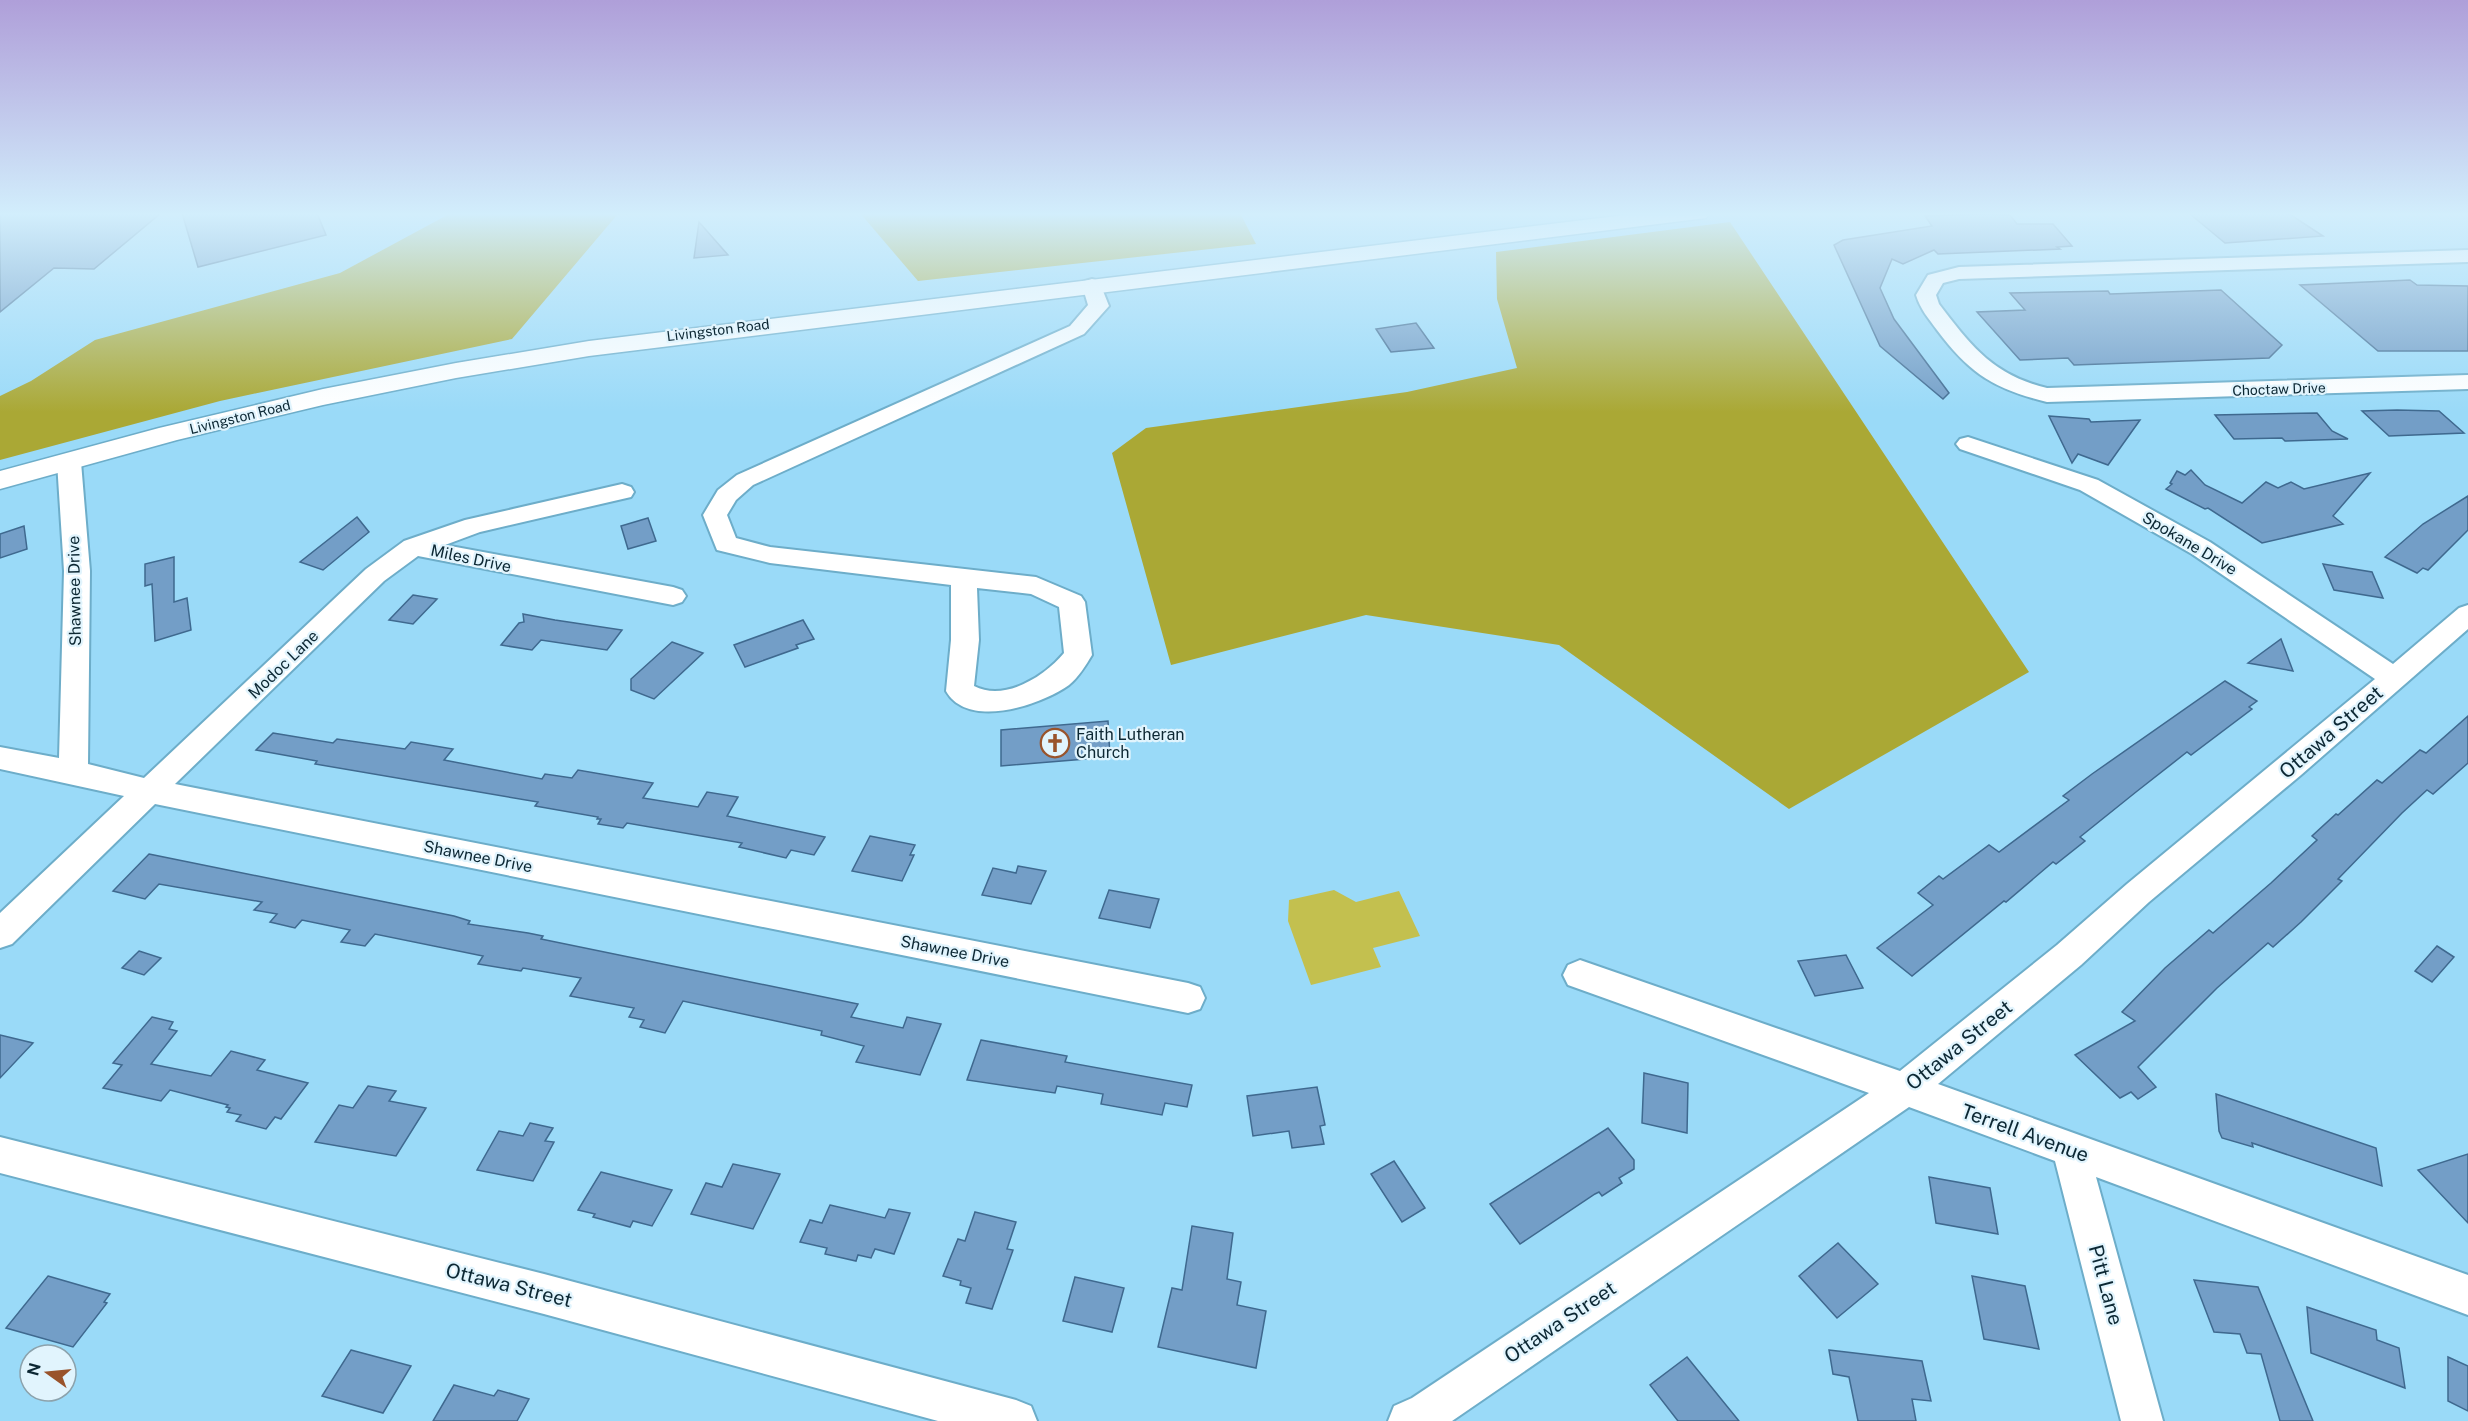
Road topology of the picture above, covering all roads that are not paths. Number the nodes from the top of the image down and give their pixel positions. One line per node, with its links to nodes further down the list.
1 (1140, 279): 3 (main road, Livingston Road)
2 (1935, 279): 4 (street, Choctaw Drive)
3 (1092, 285): 6 (main road, Livingston Road); 10 (street)
4 (2468, 382)
5 (1968, 444): 13 (street, Spokane Drive)
6 (69, 462): 7 (main road, Livingston Road); 15 (street, Shawnee Drive)
7 (0, 480)
8 (622, 492): 9 (street, Modoc Lane)
9 (413, 546): 11 (street, Miles Drive); 16 (street, Modoc Lane)
10 (964, 579): 10 (street)
11 (673, 596)
12 (2468, 614): 13 (street, Ottawa Street)
13 (2394, 678): 20 (street, Ottawa Street)
14 (0, 758): 15 (street)
15 (73, 772): 16 (street, Shawnee Drive)
16 (150, 791): 17 (street, Modoc Lane); 19 (street, Shawnee Drive)
17 (0, 934)
18 (1580, 975): 20 (street, Terrell Avenue)
19 (1188, 998)
20 (1905, 1089): 21 (street, Terrell Avenue); 25 (street, Ottawa Street)
21 (2070, 1149): 23 (street, Terrell Avenue); 26 (street, Pitt Lane)
22 (0, 1155): 24 (street, Ottawa Street)
23 (2468, 1294)
24 (1016, 1421)
25 (1409, 1421)
26 (2142, 1421)

